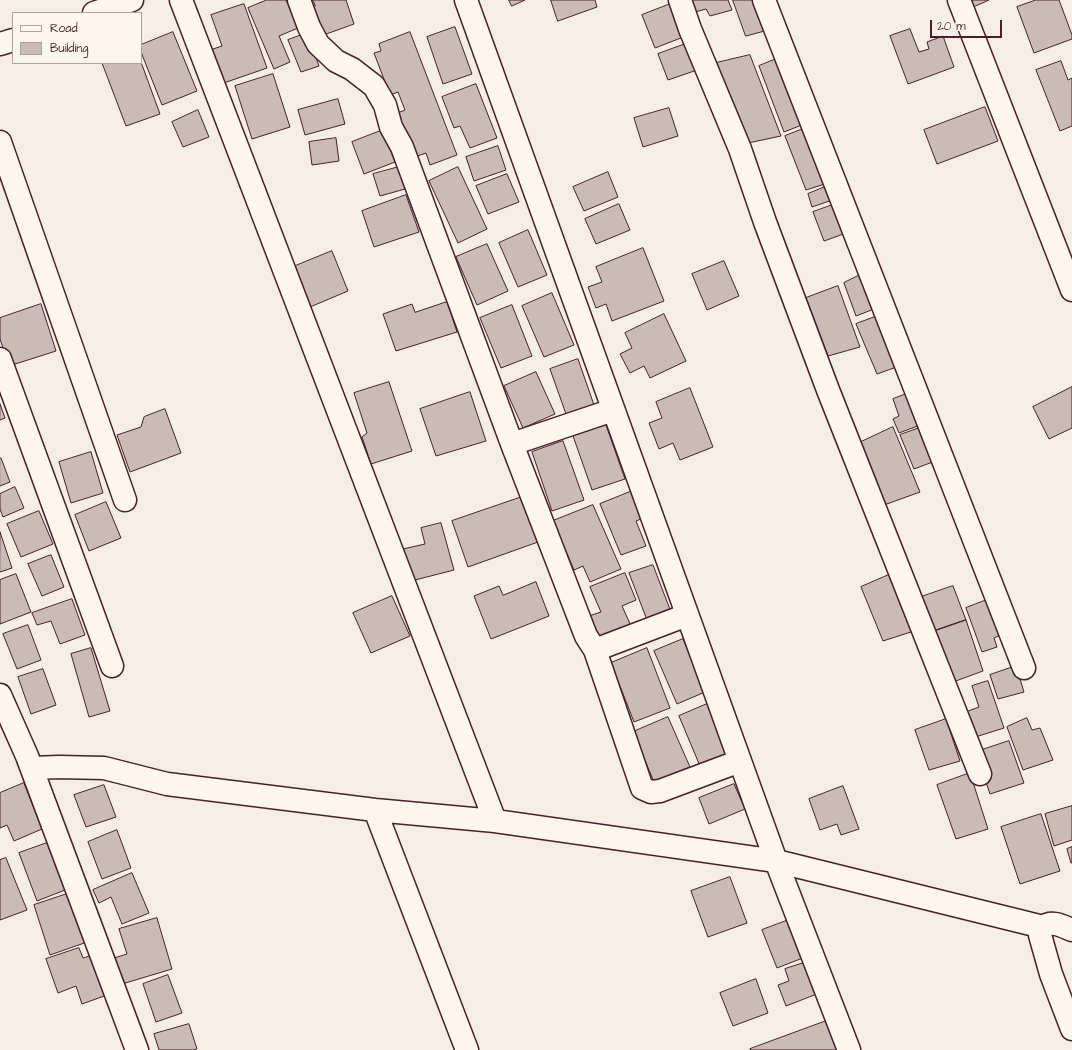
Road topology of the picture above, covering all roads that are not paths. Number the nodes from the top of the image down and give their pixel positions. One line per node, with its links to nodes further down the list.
1 (132, 0): 8 (street)
2 (181, 0): 26 (street)
3 (299, 0): 15 (street)
4 (466, 0): 14 (street)
5 (680, 0): 24 (street)
6 (764, 0): 20 (street)
7 (959, 0): 12 (street)
8 (97, 12)
9 (12, 40): 10 (street)
10 (0, 44)
11 (0, 142): 16 (street)
12 (1072, 290)
13 (0, 359): 19 (street)
14 (613, 410): 15 (street); 17 (street)
15 (512, 444): 18 (street)
16 (125, 500)
17 (687, 615): 18 (street); 22 (street)
18 (595, 650): 22 (street)
19 (112, 666)
20 (1024, 668)
21 (0, 695): 23 (street)
22 (740, 761): 27 (street)
23 (30, 762): 25 (street); 31 (street)
24 (980, 774)
25 (375, 810): 26 (street); 32 (street)
26 (495, 821): 27 (street)
27 (776, 861): 28 (street); 33 (street)
28 (1043, 927): 29 (street); 30 (street)
29 (1072, 930)
30 (1072, 1029)
31 (137, 1050)
32 (467, 1050)
33 (849, 1050)

